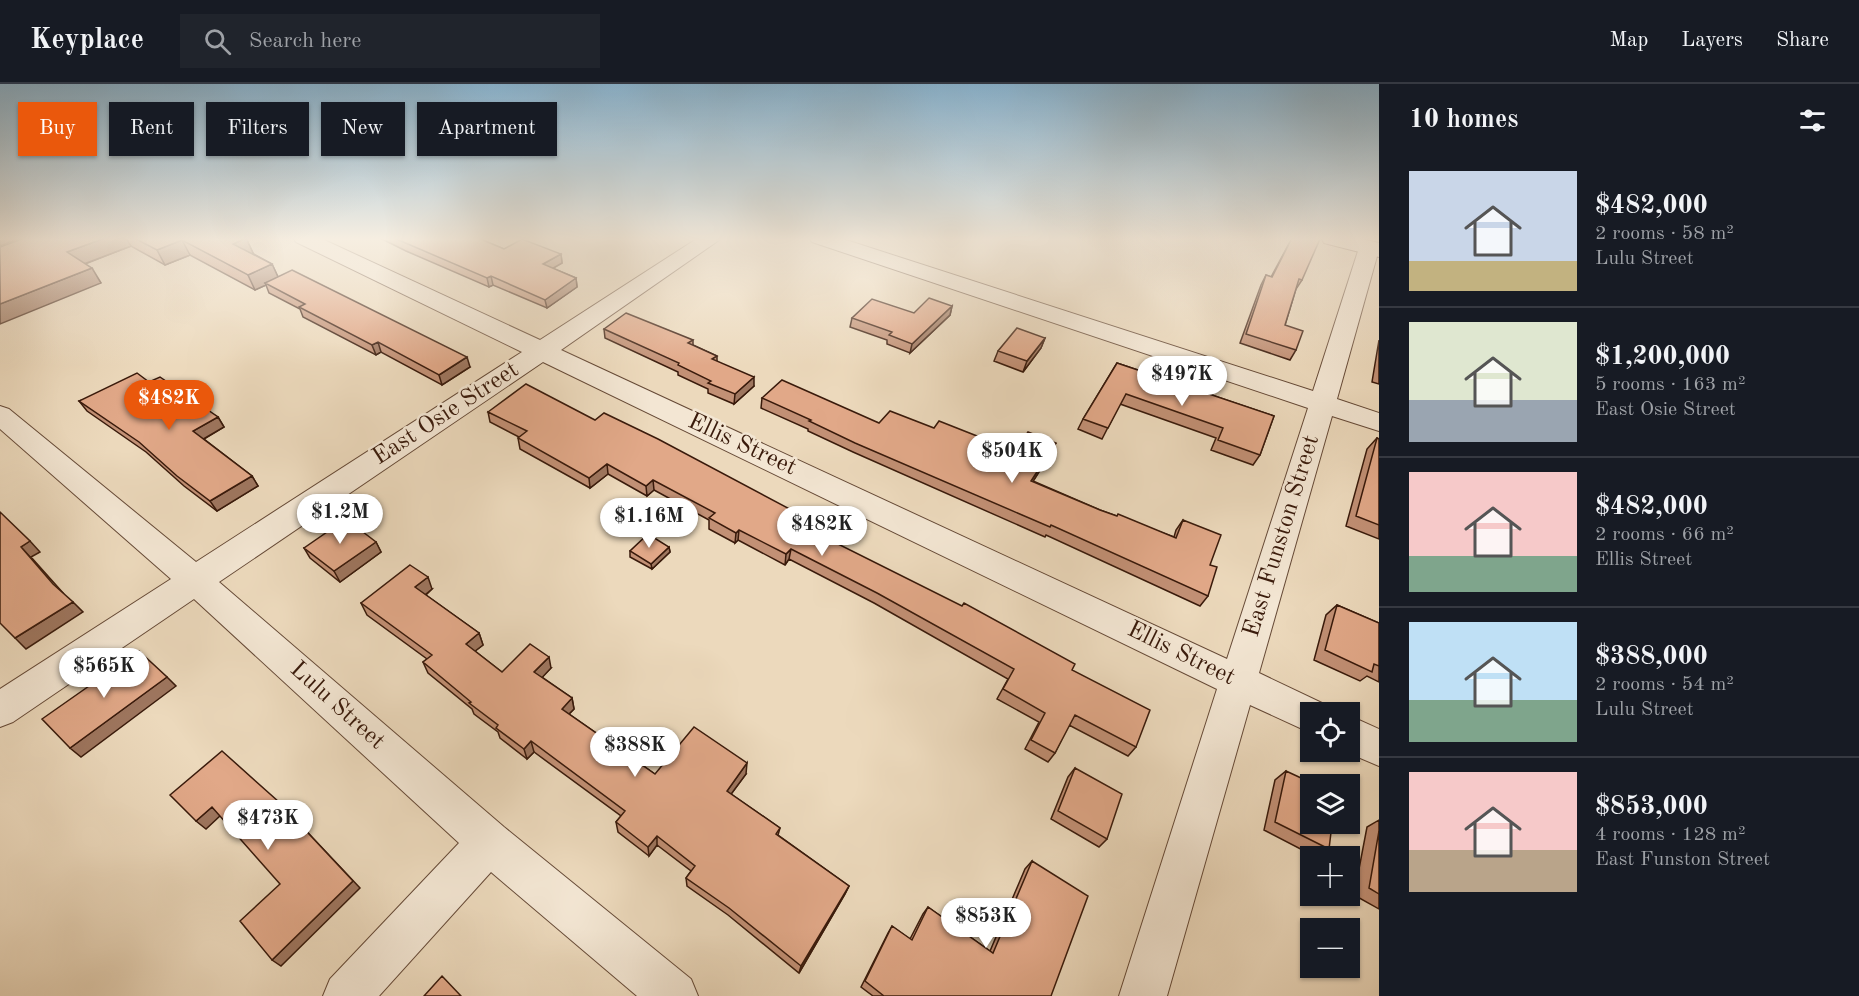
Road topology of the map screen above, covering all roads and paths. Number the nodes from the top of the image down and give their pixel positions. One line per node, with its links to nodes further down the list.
1 (393, 281): 5 (street, Ellis Street)
2 (648, 281): 5 (street, East Osie Street)
3 (949, 281): 6 (street)
4 (1363, 281): 6 (street, East Funston Street)
5 (543, 351): 9 (street, East Osie Street); 10 (street, Ellis Street)
6 (1322, 403): 8 (street); 10 (street, East Funston Street)
7 (0, 415): 9 (street, Lulu Street)
8 (1379, 422)
9 (195, 580): 11 (street, East Osie Street); 15 (street, Lulu Street)
10 (1238, 681): 12 (street, Ellis Street); 18 (street, East Funston Street)
11 (0, 710)
12 (1300, 711)
13 (1360, 739): 14 (street)
14 (1379, 748)
15 (489, 842): 16 (street); 17 (street, Lulu Street)
16 (347, 996)
17 (674, 996)
18 (1143, 996)

